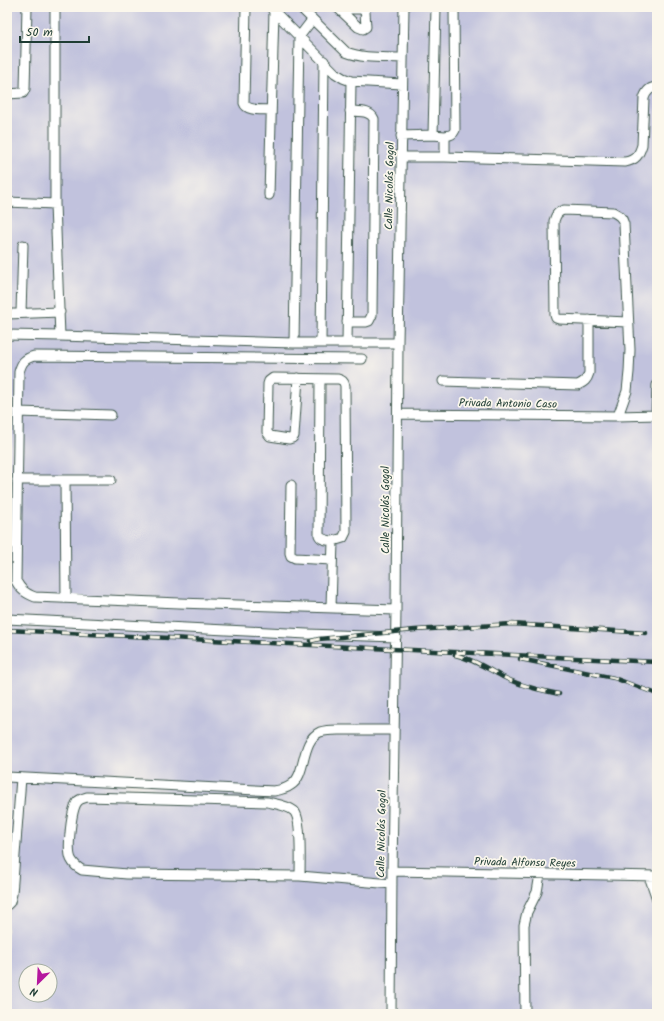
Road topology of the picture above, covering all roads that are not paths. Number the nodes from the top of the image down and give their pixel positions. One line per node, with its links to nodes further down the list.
1 (27, 7): 16 (street)
2 (55, 7): 26 (street)
3 (246, 7): 17 (street)
4 (300, 7): 9 (street)
5 (404, 7): 11 (street, Calle Nicolás Gogol)
6 (436, 7): 20 (street)
7 (454, 7): 21 (street)
8 (272, 9): 10 (street); 17 (street)
9 (312, 20): 10 (street); 11 (street)
10 (299, 37): 12 (street); 36 (street)
11 (403, 58): 14 (street, Calle Nicolás Gogol)
12 (324, 61): 13 (street); 37 (street)
13 (351, 81): 14 (street); 18 (street)
14 (402, 84): 19 (street, Calle Nicolás Gogol)
15 (657, 87): 23 (street)
16 (7, 94)
17 (271, 110): 24 (street)
18 (350, 111): 32 (street); 32 (street)
19 (401, 136): 20 (street); 22 (street, Calle Nicolás Gogol)
20 (433, 136): 21 (street)
21 (445, 136): 23 (street)
22 (401, 157): 23 (street); 39 (street, Calle Nicolás Gogol)
23 (445, 157)
24 (269, 195)
25 (7, 202): 26 (street)
26 (55, 204): 28 (street)
27 (23, 245): 30 (street)
28 (60, 312): 30 (street); 35 (street)
29 (7, 314): 30 (street)
30 (21, 314)
31 (589, 320): 33 (street); 33 (street); 43 (street)
32 (347, 322): 38 (street)
33 (628, 322): 49 (street)
34 (7, 335): 35 (street)
35 (60, 336): 36 (street)
36 (294, 343): 37 (street)
37 (321, 343): 38 (street)
38 (347, 343): 39 (street)
39 (398, 343): 46 (street, Calle Nicolás Gogol)
40 (362, 359): 45 (street)
41 (298, 378): 41 (street); 42 (street)
42 (320, 379): 54 (street); 54 (street)
43 (443, 381)
44 (657, 385): 48 (street)
45 (18, 412): 47 (street); 50 (street)
46 (398, 414): 49 (street, Privada Antonio Caso); 58 (street, Calle Nicolás Gogol)
47 (111, 415)
48 (657, 415): 49 (street, Privada Antonio Caso)
49 (618, 416)
50 (17, 480): 51 (street); 56 (street)
51 (65, 480): 52 (street); 56 (street)
52 (111, 480)
53 (291, 485): 55 (street)
54 (333, 541): 55 (street)
55 (332, 560): 57 (street)
56 (66, 598): 57 (street)
57 (331, 608): 58 (street)
58 (396, 610): 60 (street, Calle Nicolás Gogol)
59 (7, 619): 60 (street)
60 (396, 637): 61 (street, Calle Nicolás Gogol)
61 (394, 730): 63 (street); 64 (street, Calle Nicolás Gogol)
62 (7, 777): 63 (street)
63 (21, 778): 70 (street)
64 (392, 871): 65 (street, Privada Alfonso Reyes); 68 (street, Calle Nicolás Gogol)
65 (540, 874): 67 (street, Privada Alfonso Reyes); 72 (street)
66 (300, 876): 66 (street); 68 (street)
67 (653, 876): 69 (street)
68 (392, 884): 71 (street, Calle Nicolás Gogol)
69 (657, 899)
70 (7, 905)
71 (391, 1014)
72 (525, 1014)

